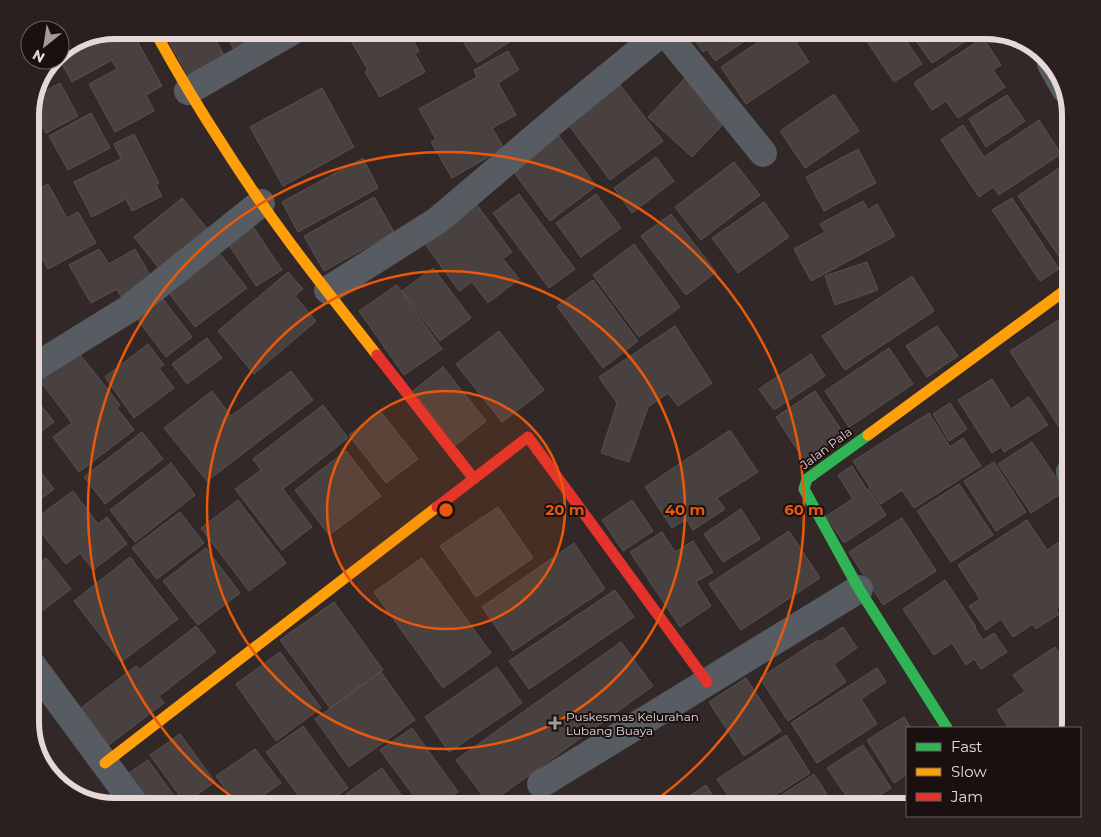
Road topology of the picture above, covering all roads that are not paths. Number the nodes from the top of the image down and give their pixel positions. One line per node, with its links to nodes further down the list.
1 (159, 39): 5 (street)
2 (278, 39): 5 (street)
3 (655, 39): 8 (street)
4 (671, 39): 6 (street)
5 (188, 91): 7 (street)
6 (763, 153)
7 (261, 203): 8 (street); 10 (street)
8 (328, 290): 11 (street)
9 (1062, 293): 12 (street, Jalan Pala)
10 (39, 364)
11 (474, 479): 14 (street); 16 (street)
12 (859, 590): 14 (street); 15 (street, Jalan Pala)
13 (39, 674): 16 (street)
14 (707, 682): 17 (street)
15 (946, 727)
16 (105, 763): 18 (street)
17 (541, 784)
18 (130, 798)

